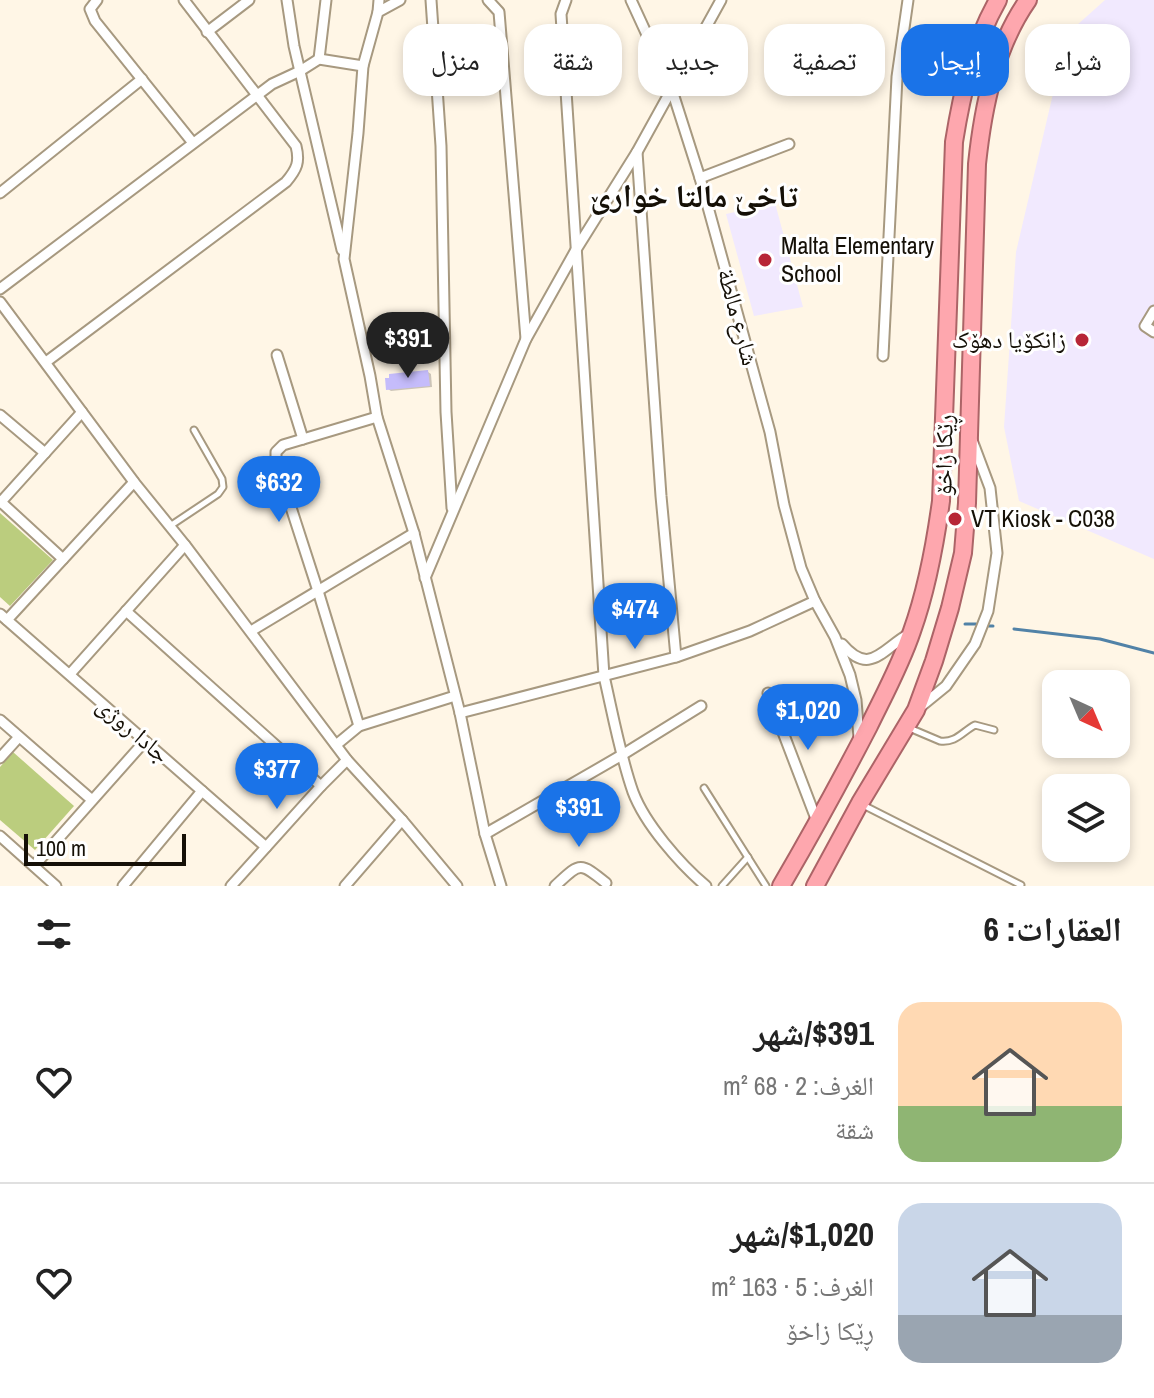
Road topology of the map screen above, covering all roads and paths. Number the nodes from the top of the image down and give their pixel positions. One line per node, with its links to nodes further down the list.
1 (97, 0): 23 (street)
2 (184, 0): 19 (street)
3 (249, 0): 19 (street)
4 (287, 0): 22 (street)
5 (326, 0): 20 (street)
6 (379, 0): 16 (street)
7 (400, 0): 16 (street)
8 (431, 0): 53 (street)
9 (488, 0): 38 (street)
10 (566, 0): 32 (street)
11 (631, 0): 17 (street, شارع مالطة)
12 (721, 0): 18 (street)
13 (908, 0): 40 (street)
14 (998, 0): 50 (highway, ڕێکا زاخۆ)
15 (1028, 0): 45 (highway, ڕێکا زاخۆ)
16 (378, 12): 21 (street)
17 (642, 24)
18 (707, 24)
19 (207, 32): 24 (street)
20 (319, 59): 21 (street); 22 (street)
21 (363, 66): 33 (street)
22 (300, 71): 24 (street); 33 (street)
23 (142, 79): 27 (street); 31 (street)
24 (257, 96): 27 (street); 41 (street)
25 (666, 96): 29 (street)
26 (674, 96): 30 (street, شارع مالطة)
27 (193, 143): 34 (street)
28 (789, 144): 30 (street)
29 (637, 152): 32 (street); 66 (street)
30 (700, 178): 60 (street, شارع مالطة)
31 (0, 193)
32 (577, 248): 38 (street); 68 (street)
33 (344, 258): 44 (street)
34 (0, 289)
35 (1, 308): 41 (street)
36 (1154, 311): 37 (street)
37 (1154, 332)
38 (526, 339): 53 (street)
39 (277, 355): 47 (street)
40 (883, 356)
41 (46, 362): 42 (street)
42 (82, 412): 48 (street); 49 (street)
43 (0, 415): 48 (street)
44 (377, 417): 47 (street); 55 (street)
45 (968, 429): 52 (highway, ڕێکا زاخۆ); 72 (street)
46 (194, 430): 54 (lane)
47 (303, 439): 59 (street)
48 (45, 453): 51 (street)
49 (134, 482): 54 (street); 57 (street)
50 (941, 501): 52 (highway); 64 (highway, ڕێکا زاخۆ)
51 (0, 502): 57 (street)
52 (967, 503): 72 (highway, ڕێکا زاخۆ)
53 (452, 512): 58 (street)
54 (170, 526): 56 (street)
55 (414, 533): 58 (street); 59 (street)
56 (185, 545): 61 (street); 63 (street)
57 (63, 559): 62 (street)
58 (425, 578): 70 (street)
59 (318, 591): 63 (street); 75 (street)
60 (815, 601): 65 (street, شارع مالطة); 66 (street)
61 (126, 611): 67 (street); 85 (street)
62 (4, 617): 67 (street, جادا روژی)
63 (251, 631): 81 (street)
64 (912, 633): 65 (street, شارع مالطة); 80 (highway, ڕێکا زاخۆ)
65 (835, 637): 80 (street, شارع مالطة)
66 (676, 657): 68 (street)
67 (70, 674): 79 (street, جادا روژی)
68 (604, 676): 73 (street); 82 (street)
69 (768, 693): 91 (street)
70 (455, 696): 73 (street); 75 (street)
71 (701, 706): 82 (street)
72 (916, 710): 76 (highway, ڕێکا زاخۆ)
73 (460, 713): 92 (street)
74 (0, 720): 78 (street)
75 (359, 726): 81 (street)
76 (906, 727): 77 (lane); 89 (highway, ڕێکا زاخۆ)
77 (994, 730)
78 (19, 737): 83 (street); 88 (street)
79 (145, 741): 87 (street, جادا روژی); 88 (street)
80 (859, 744): 91 (highway, ڕێکا زاخۆ)
81 (336, 745): 84 (street)
82 (622, 755): 92 (street); 98 (street)
83 (0, 758)
84 (347, 760): 85 (street); 90 (street)
85 (321, 786): 94 (street)
86 (704, 788): 95 (lane)
87 (202, 791): 94 (street, جادا روژی); 103 (street)
88 (92, 800): 96 (street)
89 (860, 803): 101 (lane); 110 (highway, ڕێکا زاخۆ)
90 (402, 820): 99 (street); 105 (street)
91 (818, 824): 109 (highway, ڕێکا زاخۆ)
92 (485, 834): 106 (street)
93 (0, 836): 96 (street)
94 (266, 847): 104 (street)
95 (748, 857): 107 (lane); 108 (lane)
96 (34, 866): 102 (street)
97 (606, 883): 100 (street)
98 (701, 884)
99 (454, 885)
100 (559, 885)
101 (1021, 885)
102 (56, 886)
103 (123, 886)
104 (231, 886)
105 (345, 886)
106 (501, 886)
107 (722, 886)
108 (766, 886)
109 (781, 886)
110 (815, 886)

